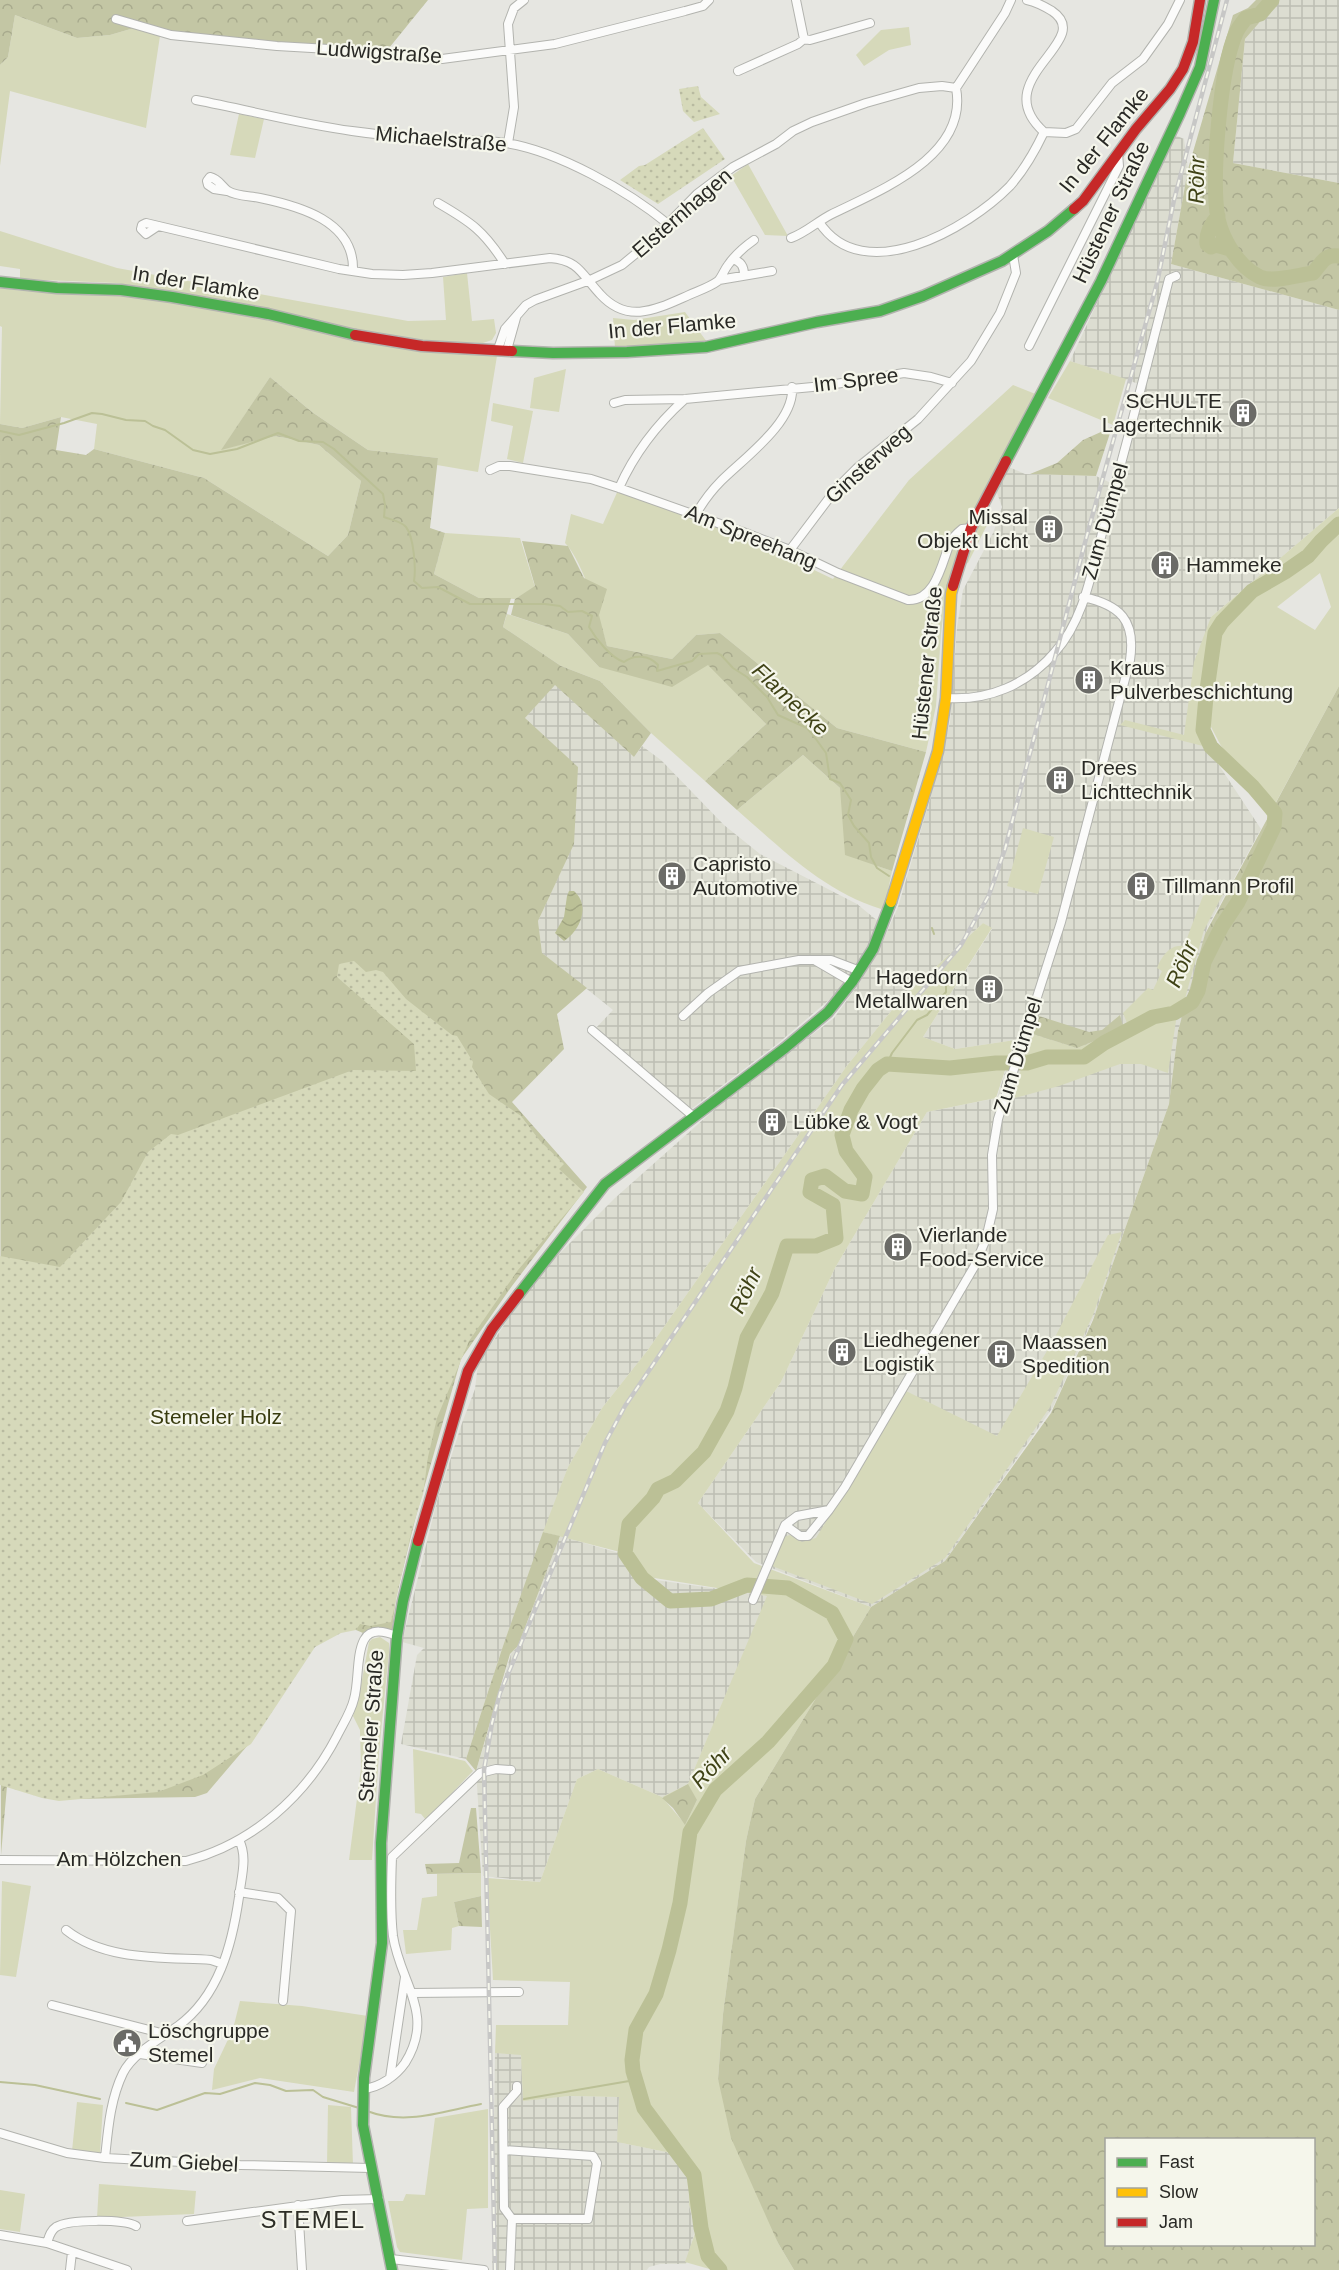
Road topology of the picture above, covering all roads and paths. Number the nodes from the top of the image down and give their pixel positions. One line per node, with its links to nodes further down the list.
1 (524, 0): 12 (street)
2 (710, 0): 12 (street, Ludwigstraße)
3 (796, 0): 11 (street)
4 (1011, 0): 14 (street)
5 (1027, 0): 16 (street)
6 (1179, 0): 16 (street)
7 (1200, 0): 18 (main road, In der Flamke)
8 (1214, 0): 45 (main road, Hüstener Straße)
9 (116, 19): 12 (street, Ludwigstraße)
10 (870, 23): 11 (street)
11 (804, 39): 13 (street)
12 (511, 49): 17 (street)
13 (738, 71)
14 (956, 88): 21 (street); 22 (street, Elsternhagen)
15 (196, 100): 17 (street, Michaelstraße)
16 (1044, 132): 21 (street)
17 (508, 143): 22 (street, Michaelstraße)
18 (1118, 152): 26 (main road, In der Flamke); 36 (street)
19 (227, 190): 29 (street)
20 (438, 203): 28 (street)
21 (819, 222): 24 (street)
22 (668, 224): 33 (street, Elsternhagen)
23 (158, 226): 29 (street)
24 (791, 238)
25 (754, 240): 27 (street)
26 (1012, 255): 37 (main road, In der Flamke); 38 (street)
27 (733, 259): 31 (street); 34 (street)
28 (505, 264): 29 (street); 33 (street)
29 (353, 271)
30 (772, 271): 31 (street)
31 (744, 275): 34 (street)
32 (1176, 276): 47 (street, Zum Dümpel)
33 (590, 280): 34 (street); 37 (street, Elsternhagen)
34 (719, 280)
35 (0, 282): 37 (main road, In der Flamke)
36 (1029, 346)
37 (502, 350)
38 (952, 383): 39 (street, Im Spree); 46 (street, Ginsterweg)
39 (792, 387): 40 (street, Im Spree); 44 (street)
40 (685, 399): 41 (street, Im Spree); 43 (street)
41 (614, 404)
42 (490, 470): 43 (street, Am Spreehang)
43 (619, 488): 44 (street, Am Spreehang)
44 (696, 514): 46 (street, Am Spreehang)
45 (971, 528): 46 (street, Am Spreehang); 48 (main road, Hüstener Straße)
46 (790, 550)
47 (1083, 597): 48 (street, Zum Dümpel); 56 (street, Zum Dümpel)
48 (946, 698): 50 (main road, Hüstener Straße)
49 (815, 960): 50 (street); 51 (street); 52 (street)
50 (860, 971): 51 (main road, Hüstener Straße)
51 (852, 982): 54 (main road, Hüstener Straße)
52 (683, 1016)
53 (592, 1030): 54 (street)
54 (694, 1117): 55 (main road, Hüstener Straße)
55 (572, 1224): 59 (main road, Stemeler Straße)
56 (829, 1510): 57 (street); 57 (street, Zum Dümpel)
57 (785, 1526): 58 (street)
58 (753, 1600)
59 (397, 1636): 61 (street, Am Hölzchen); 76 (main road, Stemeler Straße)
60 (511, 1770): 66 (street)
61 (238, 1840): 62 (street, Am Hölzchen); 63 (street)
62 (0, 1860)
63 (239, 1892): 65 (street); 69 (street)
64 (66, 1930): 65 (street)
65 (223, 1964): 71 (street)
66 (405, 1976): 67 (street); 74 (street)
67 (412, 1992): 68 (street); 74 (street)
68 (519, 1992)
69 (283, 2001)
70 (52, 2005): 71 (street)
71 (165, 2034): 72 (street)
72 (140, 2054): 73 (street); 79 (street)
73 (202, 2063)
74 (390, 2078): 76 (street)
75 (517, 2086): 78 (street)
76 (364, 2089): 80 (main road, Stemeler Straße)
77 (0, 2133): 79 (street, Zum Giebel)
78 (504, 2150): 83 (street); 83 (street)
79 (105, 2158): 80 (street, Zum Giebel)
80 (371, 2168): 81 (main road, Stemeler Straße)
81 (379, 2199): 82 (street); 89 (main road, Stemeler Straße)
82 (298, 2205): 84 (street); 92 (street)
83 (512, 2218): 94 (street)
84 (187, 2221)
85 (136, 2226): 87 (street)
86 (0, 2236): 87 (street)
87 (47, 2243): 88 (street)
88 (72, 2252): 90 (street); 91 (street)
89 (392, 2265): 93 (street)
90 (70, 2270)
91 (127, 2270)
92 (302, 2270)
93 (483, 2270)
94 (510, 2270)

